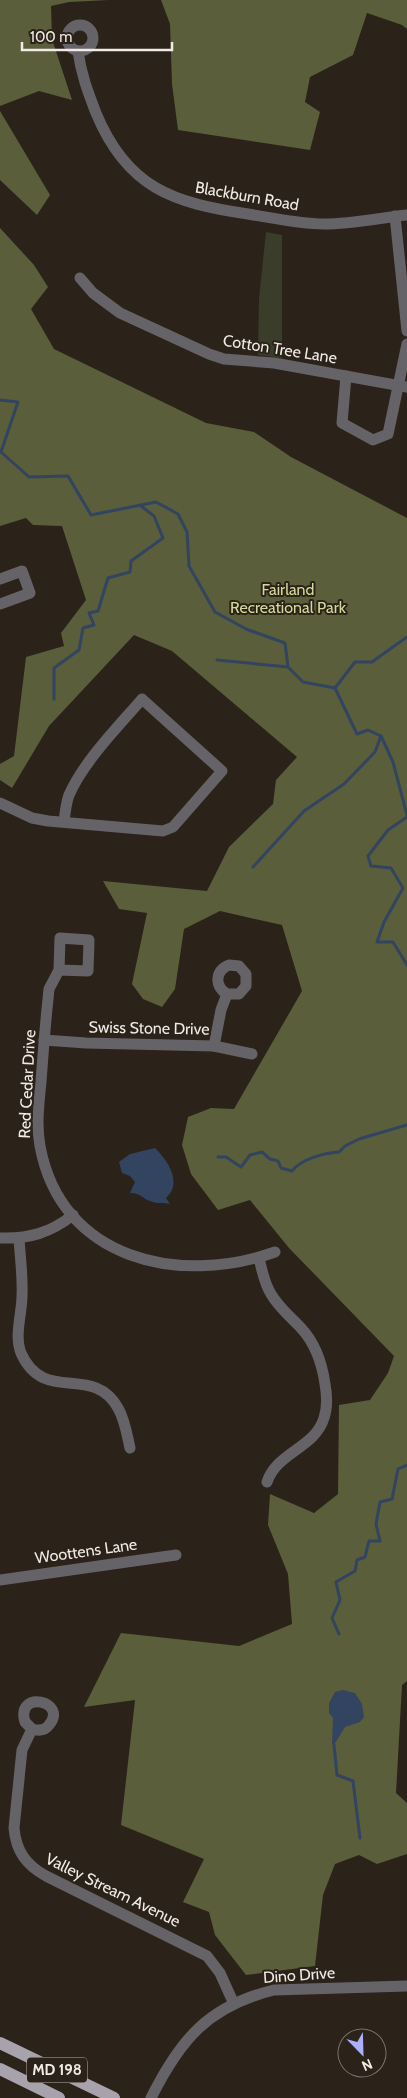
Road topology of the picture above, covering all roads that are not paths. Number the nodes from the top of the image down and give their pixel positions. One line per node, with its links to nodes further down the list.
1 (78, 51): 3 (street, Blackburn Road)
2 (407, 215): 3 (street, Blackburn Road)
3 (395, 216): 5 (street)
4 (80, 278): 7 (street, Cotton Tree Lane)
5 (407, 331)
6 (407, 344): 8 (street)
7 (346, 376): 8 (street, Cotton Tree Lane); 8 (street)
8 (403, 386)
9 (0, 579): 10 (street)
10 (0, 604)
11 (0, 803): 12 (street)
12 (64, 822): 12 (street)
13 (59, 970): 15 (street, Red Cedar Drive)
14 (227, 994): 16 (street)
15 (44, 1040): 16 (street, Swiss Stone Drive); 18 (street, Red Cedar Drive)
16 (214, 1046): 17 (street, Swiss Stone Drive)
17 (252, 1054)
18 (73, 1215): 20 (street); 22 (street, Red Cedar Drive)
19 (0, 1238): 20 (street)
20 (19, 1238): 23 (street)
21 (275, 1252): 22 (street, Red Cedar Drive)
22 (259, 1258): 24 (street)
23 (130, 1448)
24 (268, 1482)
25 (176, 1555): 26 (street, Woottens Lane)
26 (0, 1580)
27 (32, 1729): 29 (street, Valley Stream Avenue)
28 (407, 1986): 29 (street, Dino Drive)
29 (234, 2004): 34 (street, Dino Drive)
30 (0, 2043): 33 (main road, MD 198)
31 (0, 2069): 32 (main road, MD 198)
32 (59, 2098)
33 (114, 2098)
34 (151, 2098)

